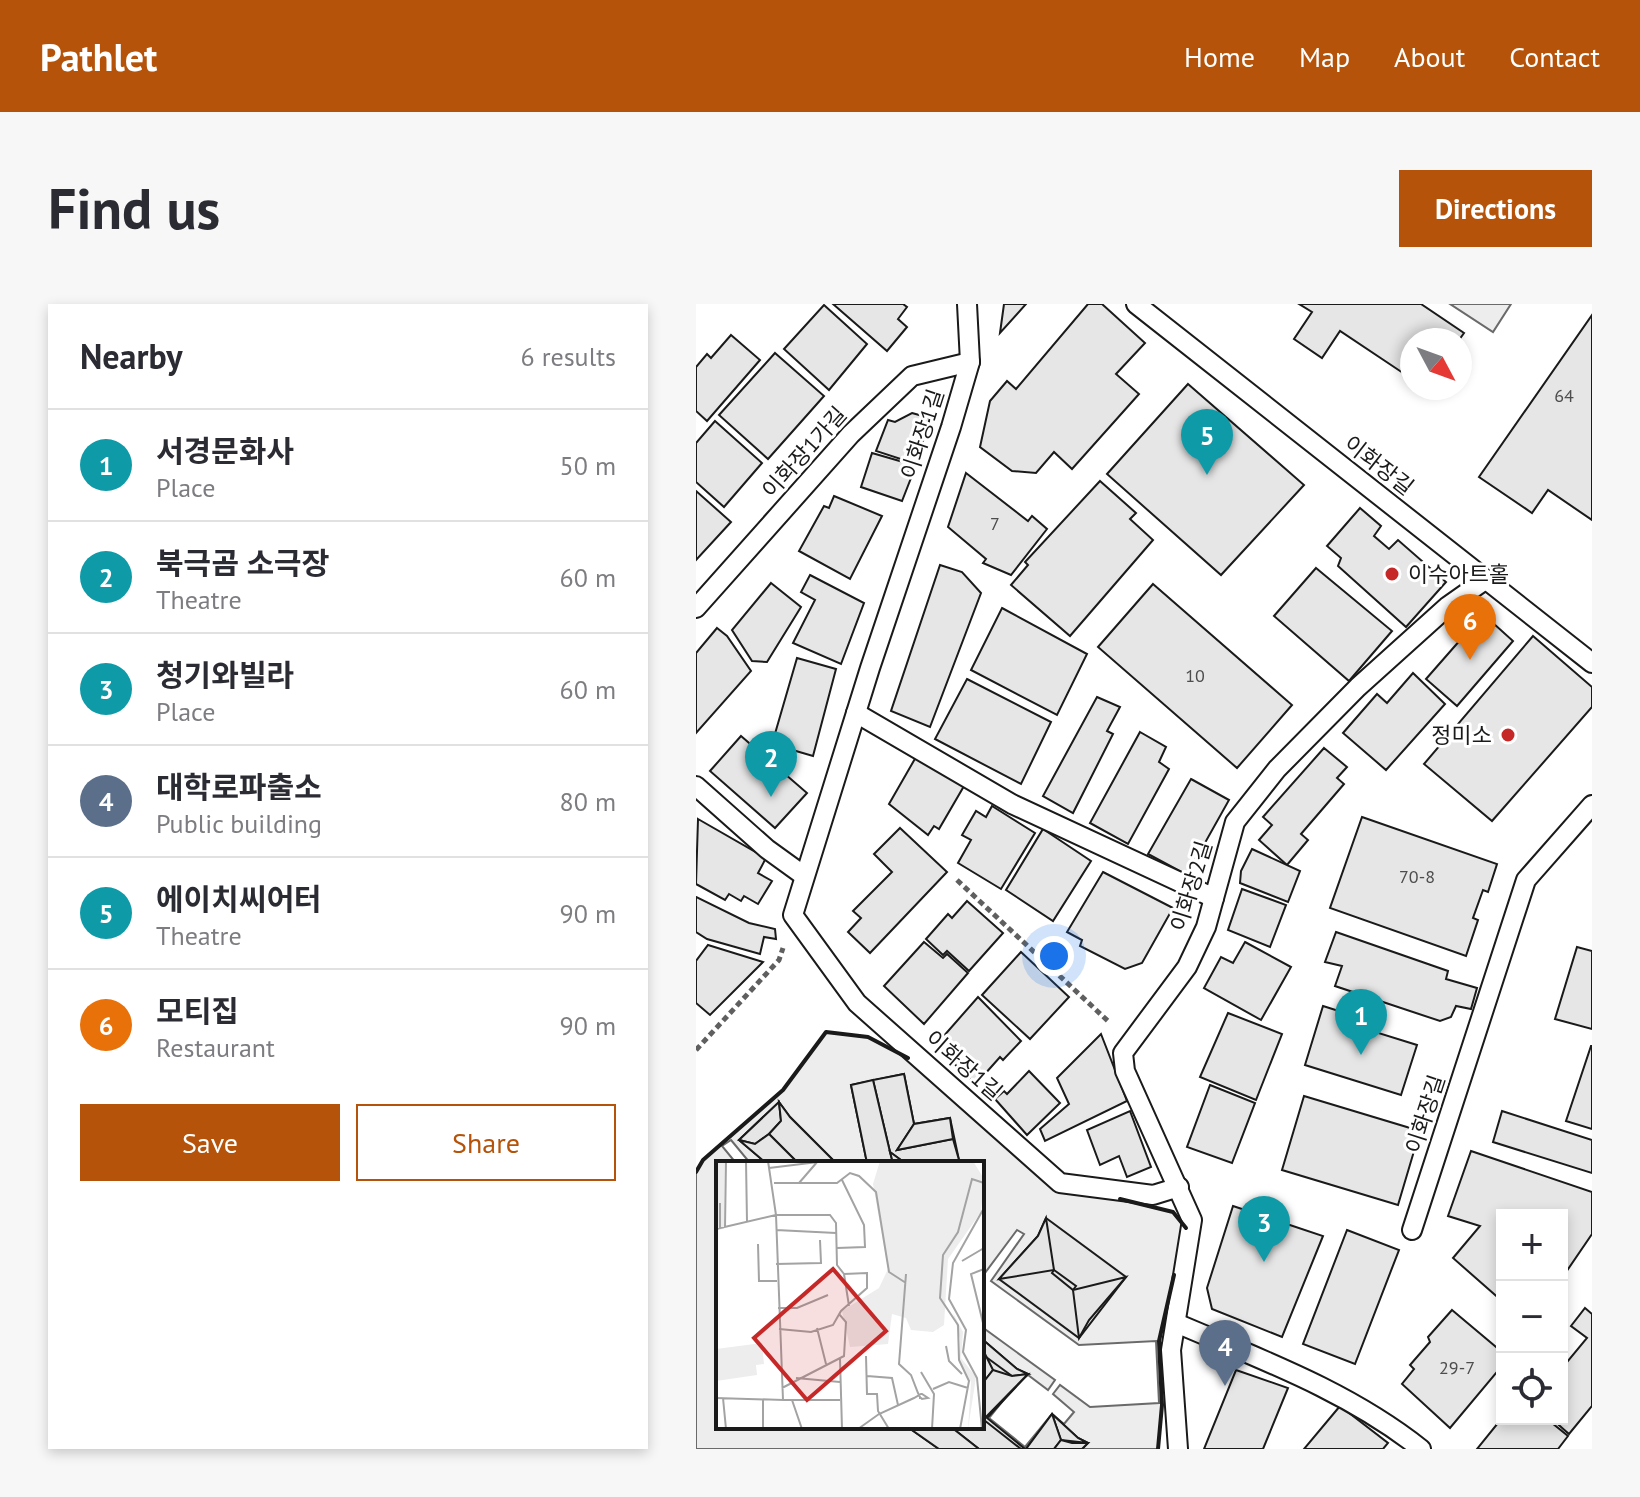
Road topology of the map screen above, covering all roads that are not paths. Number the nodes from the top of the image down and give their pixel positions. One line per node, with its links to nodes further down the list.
1 (967, 304): 3 (lane, 이화장1길)
2 (1136, 304): 4 (lane, 이화장길)
3 (970, 362): 5 (lane, 이화장1가길); 7 (lane, 이화장1길)
4 (1485, 580): 6 (lane, 이화장길); 11 (lane, 이화장2길)
5 (696, 608)
6 (1592, 663)
7 (856, 713): 10 (lane, 이화장1길); 11 (lane)
8 (696, 786): 10 (lane)
9 (1592, 805): 13 (lane, 이화장길)
10 (803, 875): 12 (lane, 이화장1길)
11 (1214, 898): 12 (lane, 이화장2길)
12 (1179, 1187): 14 (lane, 이화장2길)
13 (1412, 1230)
14 (1176, 1323): 15 (lane, 이화장2길); 16 (lane)
15 (1178, 1449)
16 (1421, 1449)

